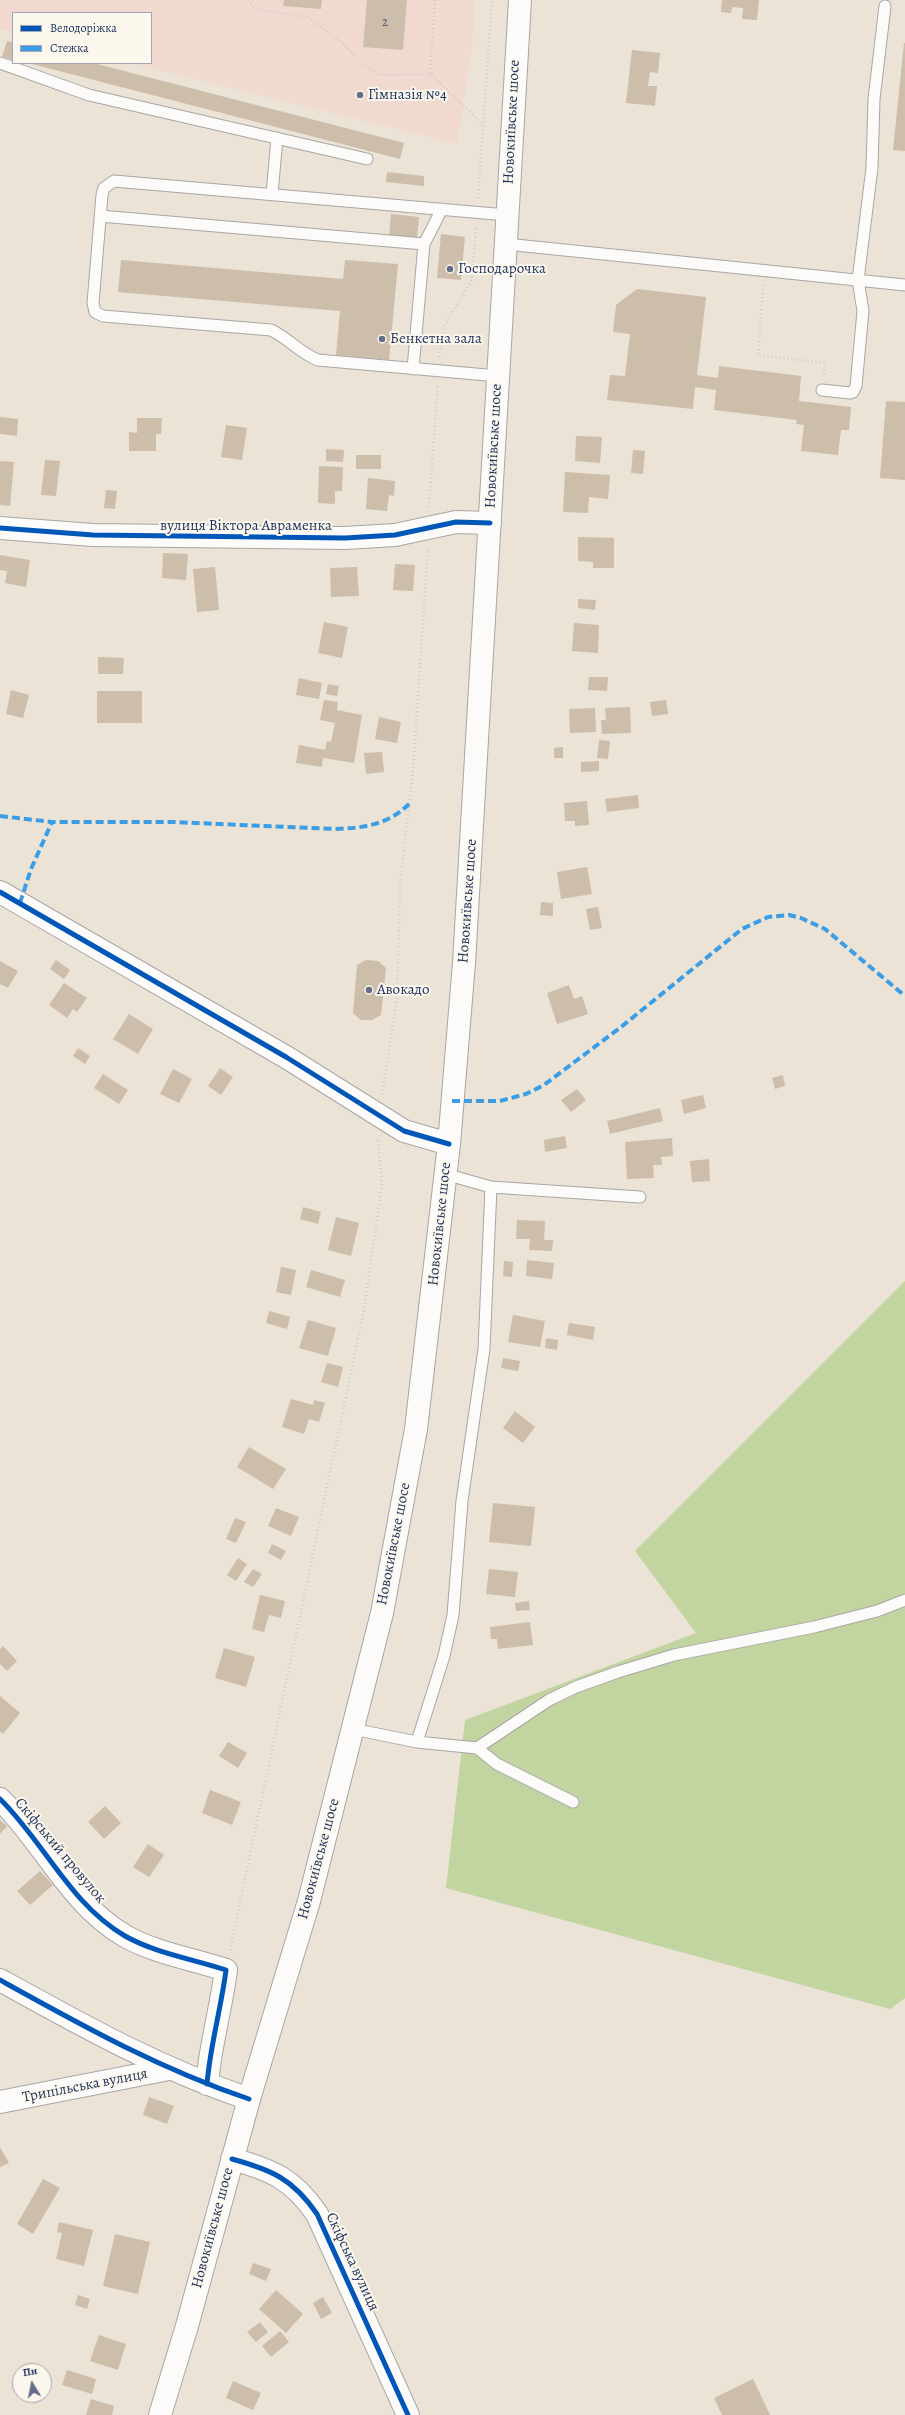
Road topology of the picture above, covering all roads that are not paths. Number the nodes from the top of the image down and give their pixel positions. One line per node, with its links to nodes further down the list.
1 (520, 0): 8 (main road, Новокиївське шосе)
2 (885, 6): 12 (lane)
3 (0, 63): 4 (lane)
4 (277, 138): 5 (lane); 6 (lane)
5 (367, 159)
6 (272, 194): 7 (lane); 9 (lane)
7 (442, 209): 8 (lane); 10 (lane)
8 (507, 215): 11 (main road, Новокиївське шосе)
9 (100, 216): 10 (lane); 14 (lane)
10 (424, 244): 14 (lane)
11 (506, 244): 12 (lane); 15 (main road, Новокиївське шосе)
12 (858, 280): 13 (lane); 16 (lane)
13 (905, 285)
14 (413, 369): 15 (lane)
15 (498, 376): 17 (main road, Новокиївське шосе)
16 (822, 390)
17 (490, 523): 18 (main road, вулиця Віктора Авраменка); 20 (main road, Новокиївське шосе)
18 (0, 528)
19 (0, 892): 20 (main road)
20 (449, 1144): 21 (main road, Новокиївське шосе)
21 (445, 1174): 22 (lane); 25 (main road, Новокиївське шосе)
22 (491, 1187): 23 (lane); 26 (lane)
23 (640, 1198)
24 (905, 1600): 27 (lane)
25 (353, 1729): 26 (lane); 33 (main road, Новокиївське шосе)
26 (417, 1742): 27 (lane)
27 (477, 1748): 29 (lane)
28 (0, 1799): 32 (main road, Скіфський провулок)
29 (573, 1802)
30 (0, 1980): 31 (main road)
31 (169, 2069): 32 (main road); 34 (main road, Трипільська вулиця)
32 (207, 2084): 33 (main road)
33 (249, 2099): 35 (main road, Новокиївське шосе)
34 (0, 2102)
35 (232, 2159): 36 (main road, Новокиївське шосе); 37 (main road, Скіфська вулиця)
36 (160, 2415)
37 (408, 2415)

